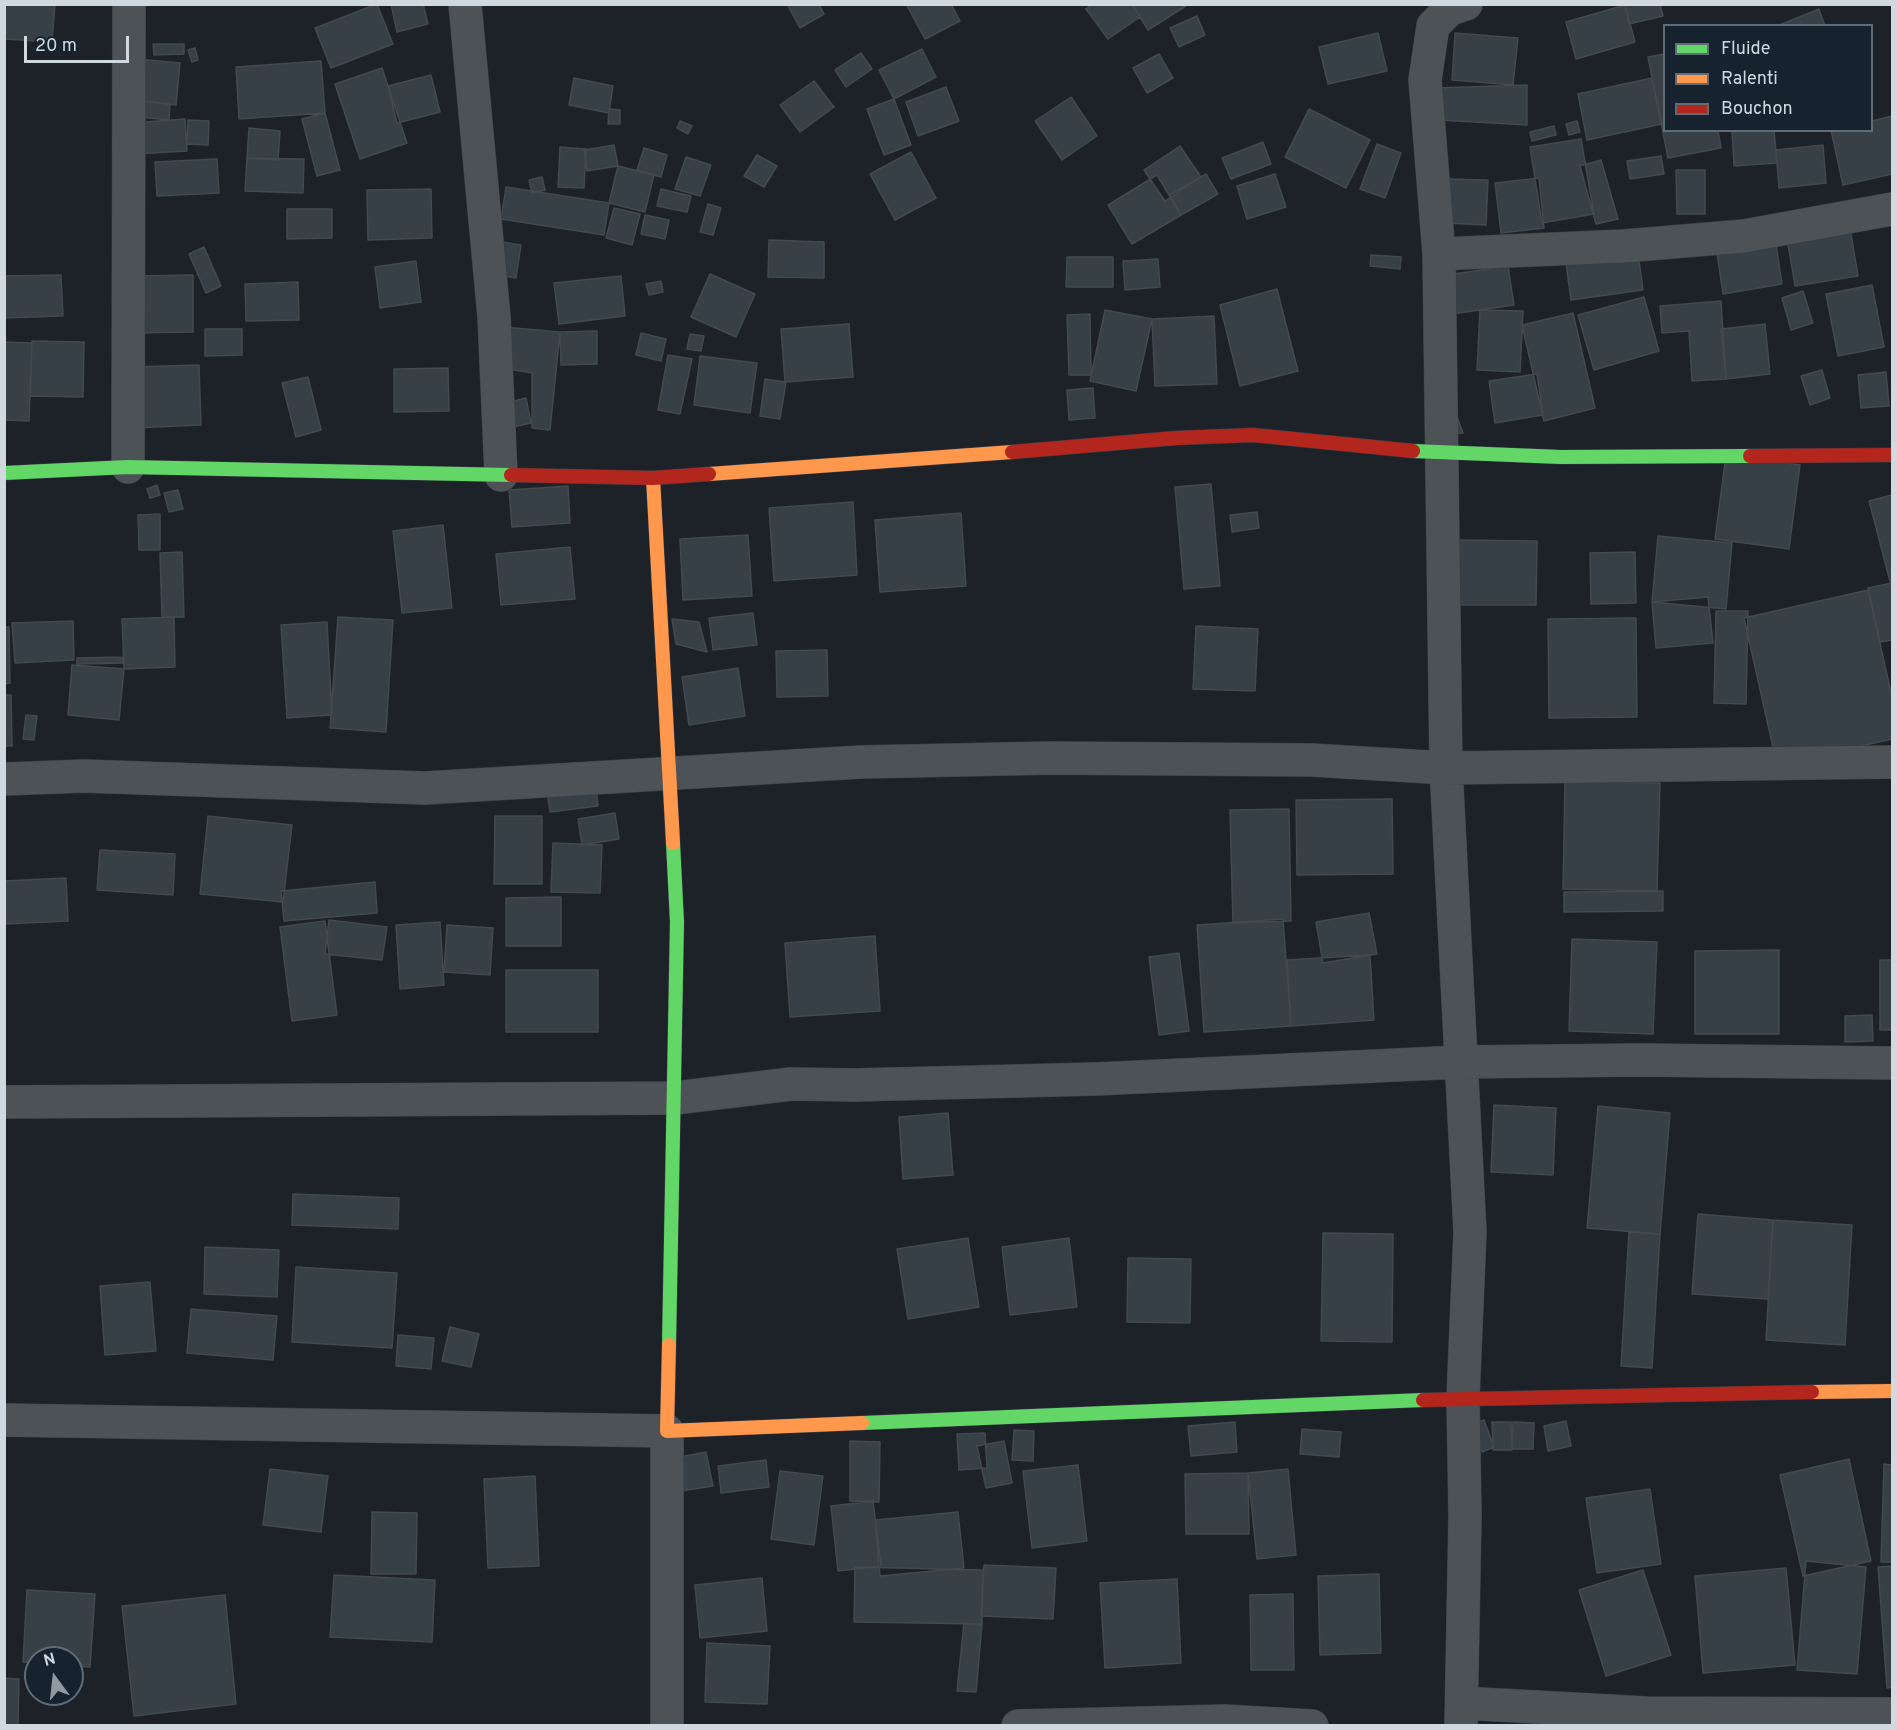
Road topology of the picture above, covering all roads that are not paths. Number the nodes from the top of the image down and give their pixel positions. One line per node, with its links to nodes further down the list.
1 (129, 4): 8 (street)
2 (465, 4): 10 (street)
3 (1466, 4): 5 (street)
4 (1893, 209): 5 (street)
5 (1439, 255): 6 (street)
6 (1440, 454): 7 (street); 11 (street); 13 (street)
7 (1893, 455)
8 (128, 467): 9 (street); 10 (street)
9 (4, 473)
10 (501, 475): 11 (street)
11 (653, 478): 14 (street)
12 (1893, 762): 13 (street)
13 (1446, 768): 14 (street); 16 (street)
14 (667, 775): 15 (street); 18 (street)
15 (4, 778)
16 (1461, 1062): 17 (street); 18 (street); 21 (street)
17 (1893, 1063)
18 (675, 1098): 19 (street); 23 (street)
19 (4, 1102)
20 (1893, 1391): 21 (street)
21 (1463, 1398): 23 (street); 24 (street)
22 (4, 1420): 23 (street)
23 (667, 1431): 26 (street)
24 (1462, 1714): 25 (street)
25 (1893, 1714)
26 (667, 1725)
27 (1018, 1725): 28 (street)
28 (1312, 1725)

